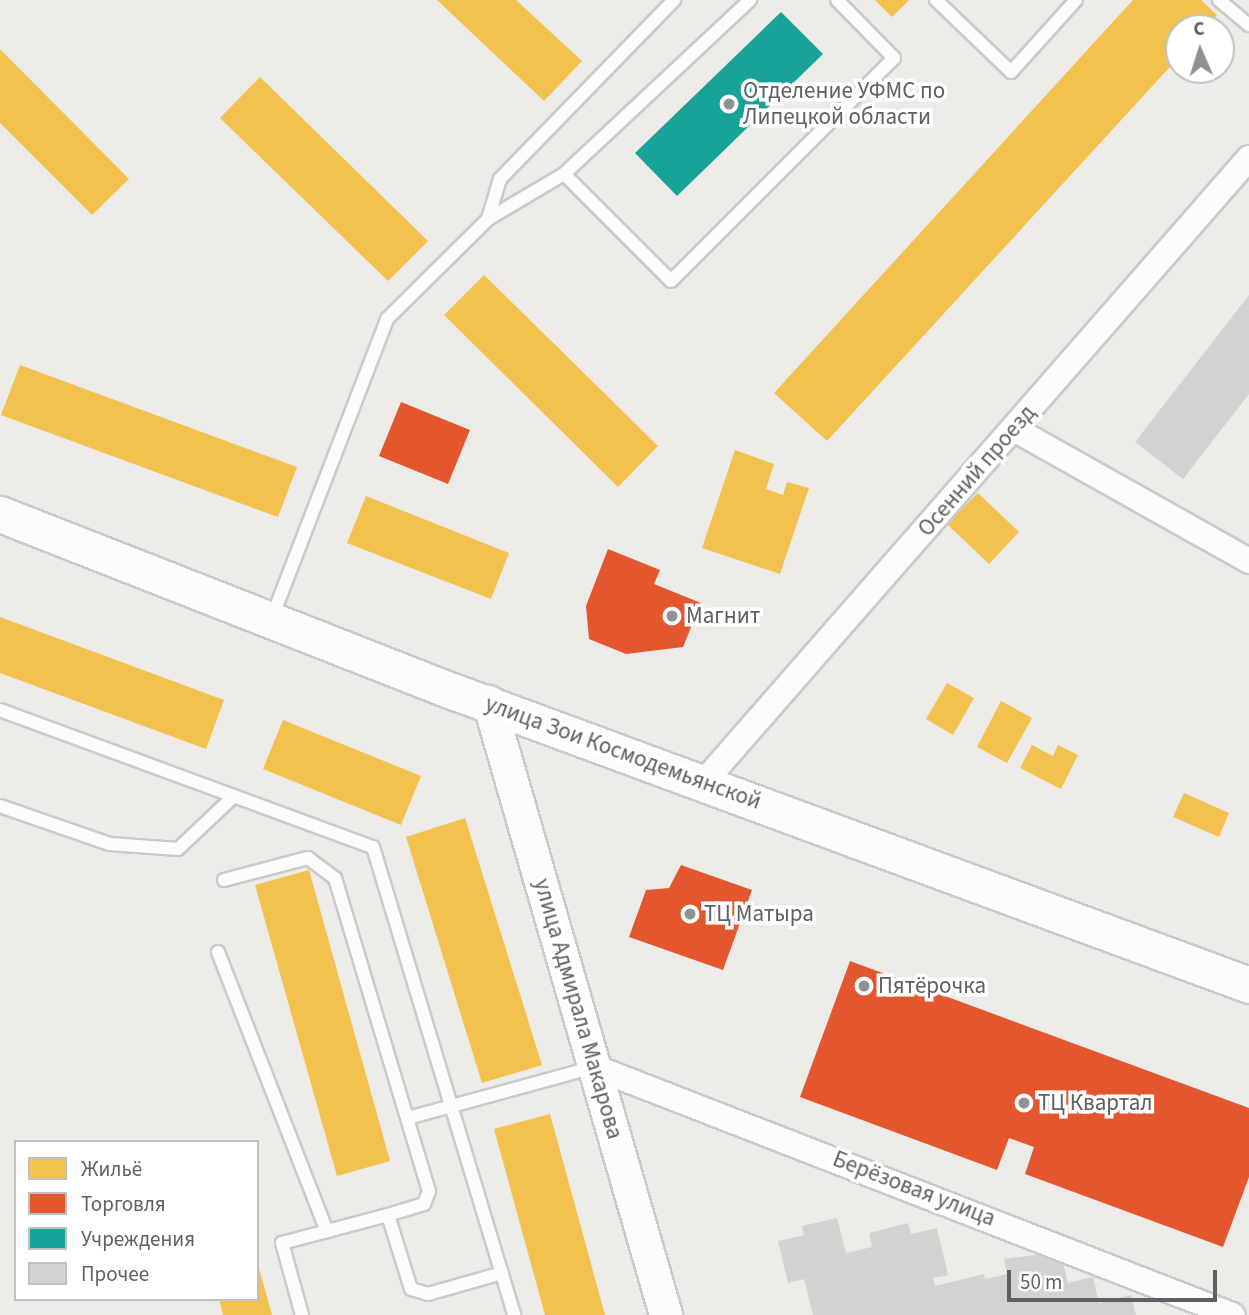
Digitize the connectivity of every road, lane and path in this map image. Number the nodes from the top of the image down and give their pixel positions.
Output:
1 (674, 0) edge
2 (750, 0) edge
3 (837, 0) edge
4 (936, 0) edge
5 (1076, 0) edge
6 (1219, 0) edge
7 (1249, 24) edge
8 (1249, 158) edge
9 (564, 174) junction
10 (488, 219) junction
11 (1014, 429) junction
12 (0, 514) edge
13 (1249, 561) edge
14 (271, 620) junction
15 (489, 702) junction
16 (0, 710) edge
17 (703, 783) junction
18 (234, 796) junction
19 (0, 806) edge
20 (224, 880) dead end
21 (218, 952) dead end
22 (1249, 985) edge
23 (594, 1067) junction
24 (452, 1106) junction
25 (408, 1118) junction
26 (388, 1215) junction
27 (327, 1231) junction
28 (502, 1273) junction
29 (302, 1315) edge
30 (514, 1315) edge
31 (666, 1315) edge
32 (1233, 1315) edge

1 - 10 lane
2 - 9 lane
3 - 9 lane
4 - 5 lane
6 - 7 lane
8 - 11 street, Осенний проезд
9 - 10 lane
10 - 14 lane
11 - 13 street
11 - 17 street, Осенний проезд
12 - 14 main road, улица Зои Космодемьянской
14 - 15 main road, улица Зои Космодемьянской
15 - 17 main road, улица Зои Космодемьянской
15 - 23 street, улица Адмирала Макарова
16 - 18 lane
17 - 22 main road, улица Зои Космодемьянской
18 - 19 lane
18 - 24 lane
20 - 25 lane
21 - 27 lane
23 - 24 lane
23 - 31 street, улица Адмирала Макарова
23 - 32 street, Берёзовая улица
24 - 25 lane
24 - 28 lane
25 - 26 lane
26 - 27 lane
26 - 28 lane
27 - 29 lane
28 - 30 lane

